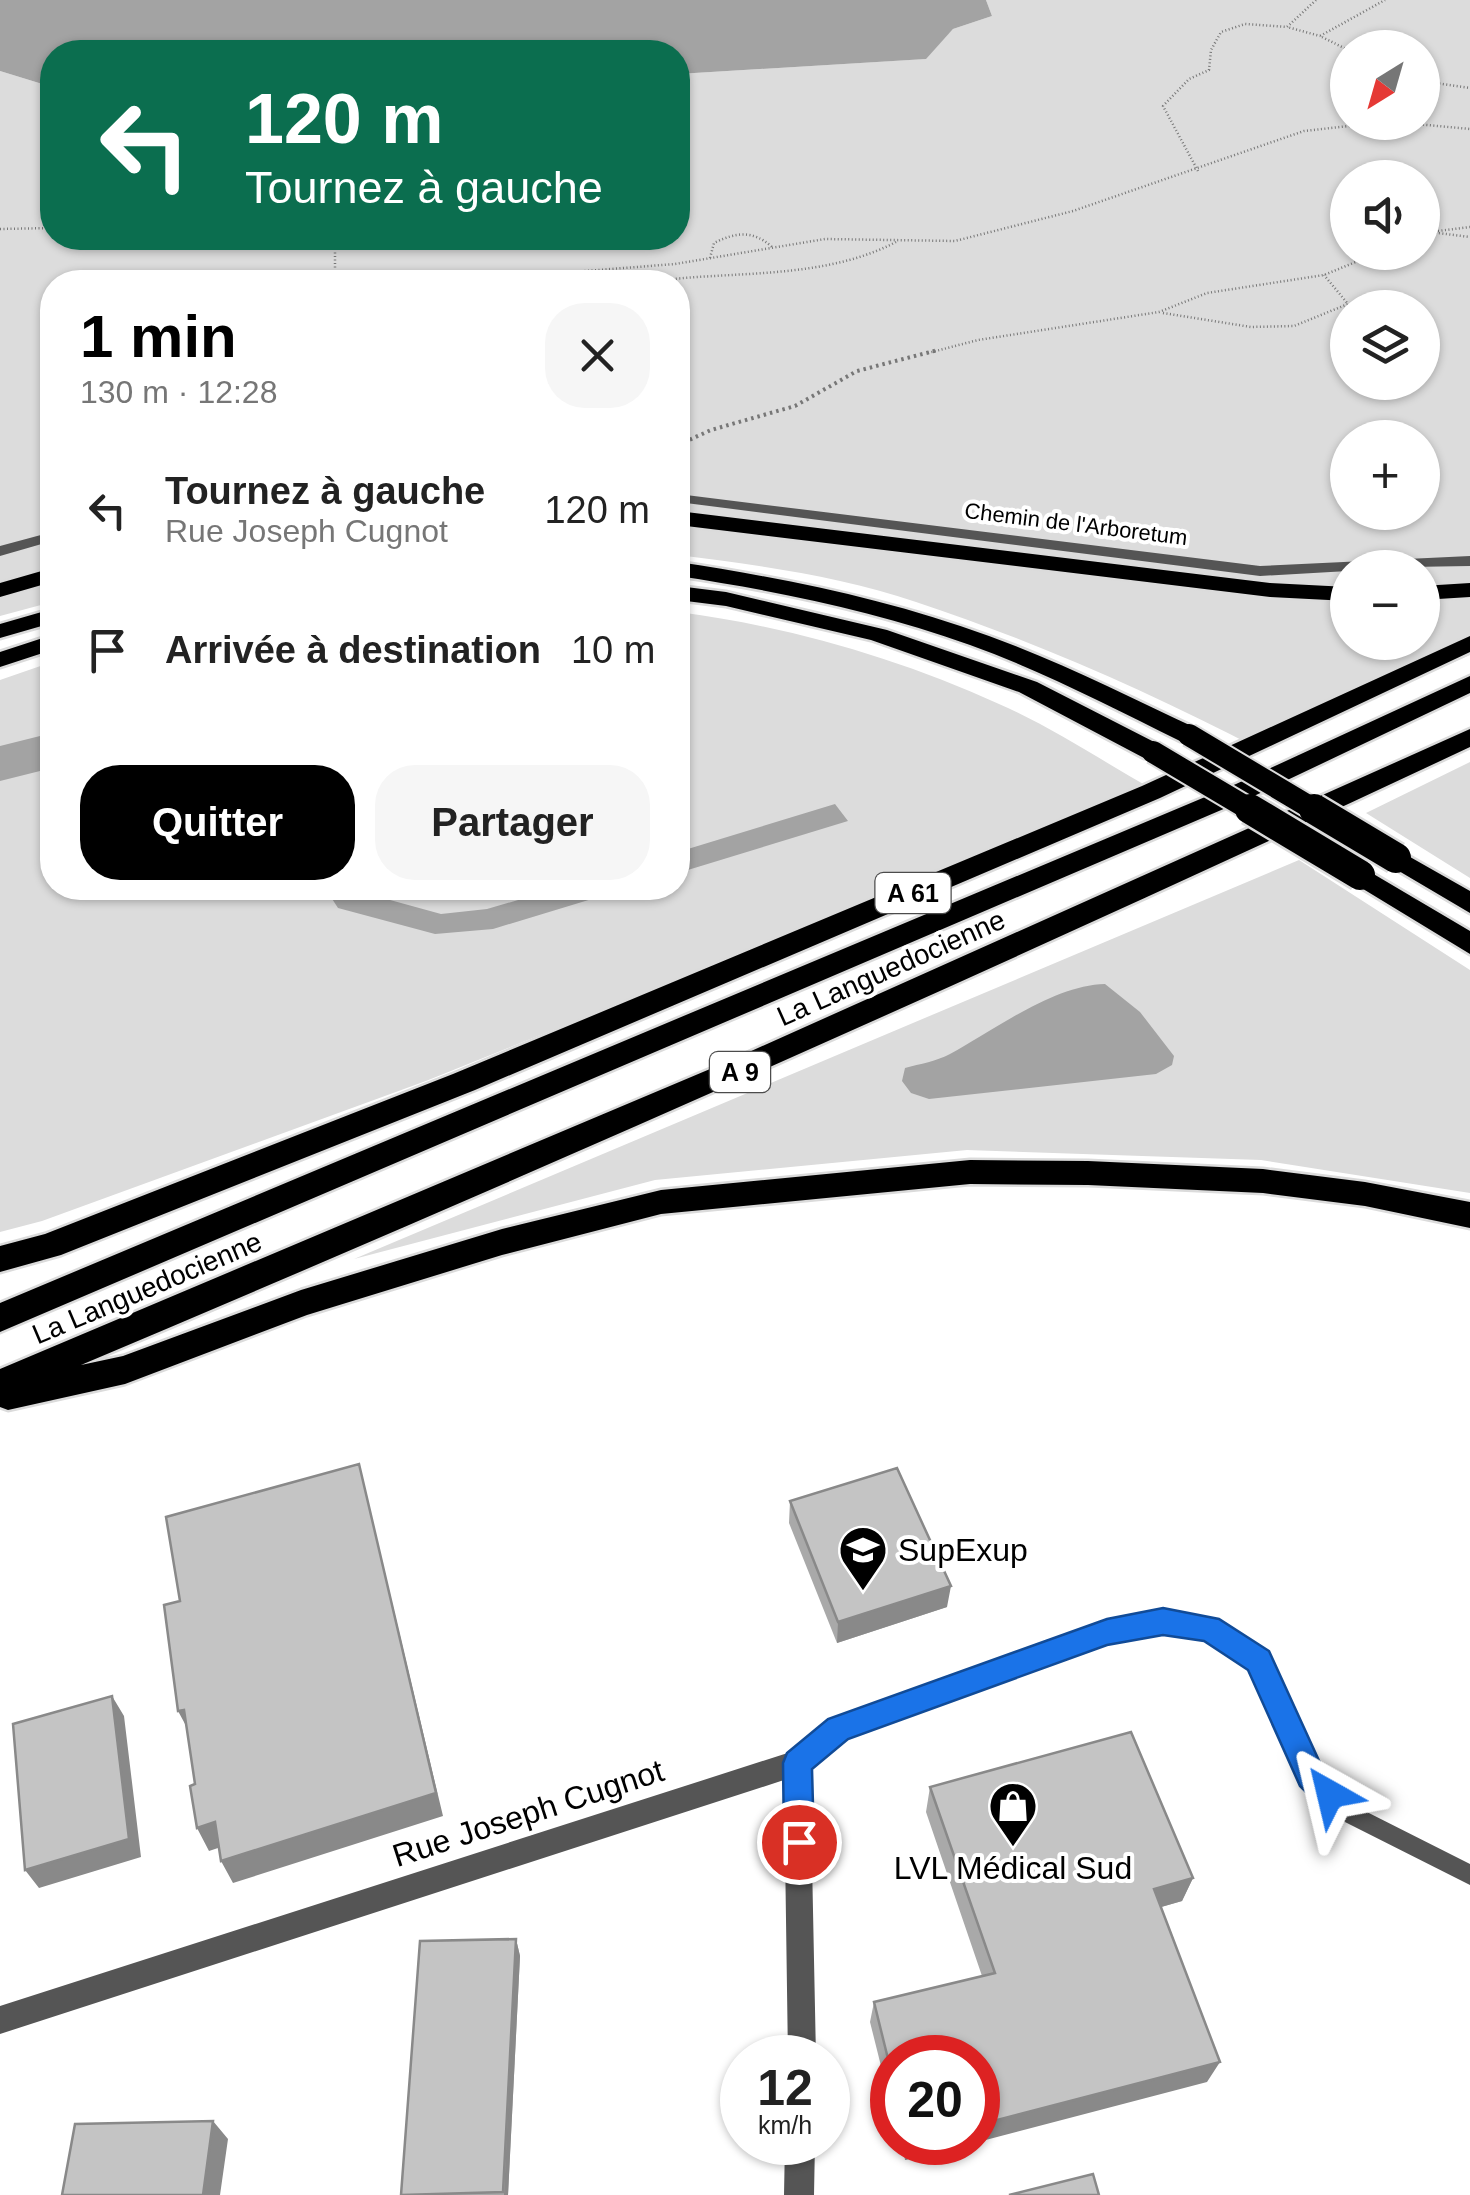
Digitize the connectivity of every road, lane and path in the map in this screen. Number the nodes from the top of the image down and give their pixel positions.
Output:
1 (1316, 0) edge
2 (1385, 0) edge
3 (1287, 28) junction
4 (1320, 36) junction
5 (1330, 41) edge
6 (1440, 84) edge
7 (1470, 88) edge
8 (1440, 126) edge
9 (1330, 129) edge
10 (1470, 129) edge
11 (1198, 170) junction
12 (1470, 227) edge
13 (40, 228) edge
14 (0, 229) edge
15 (1440, 231) edge
16 (1440, 233) edge
17 (1470, 237) edge
18 (898, 240) junction
19 (773, 248) junction
20 (710, 258) junction
21 (589, 270) edge
22 (1336, 270) edge
23 (1324, 275) junction
24 (690, 277) edge
25 (1159, 312) junction
26 (690, 439) edge
27 (690, 499) edge
28 (690, 519) edge
29 (40, 540) edge
30 (0, 551) edge
31 (1470, 561) edge
32 (690, 571) edge
33 (40, 578) edge
34 (0, 590) edge
35 (1470, 590) edge
36 (1440, 592) edge
37 (1330, 593) edge
38 (690, 594) edge
39 (40, 619) edge
40 (0, 631) edge
41 (1470, 644) edge
42 (40, 646) edge
43 (0, 660) edge
44 (1470, 684) edge
45 (1470, 737) edge
46 (1470, 904) edge
47 (1470, 944) edge
48 (1470, 1215) edge
49 (0, 1259) edge
50 (0, 1318) edge
51 (0, 1384) edge
52 (0, 1397) edge
53 (798, 1763) junction
54 (1470, 1875) edge
55 (0, 2020) edge
56 (802, 2035) edge
57 (800, 2165) edge
58 (799, 2195) edge

1 - 3 path
2 - 4 path
3 - 4 path
3 - 11 path
4 - 5 path
6 - 7 path
8 - 10 path
9 - 11 path
11 - 18 path
12 - 15 path
13 - 14 path
16 - 17 path
18 - 19 path
18 - 24 path
19 - 20 path
19 - 20 path
20 - 21 path
22 - 23 path
23 - 25 path
23 - 25 path
25 - 26 path
27 - 31 street, Chemin de l'Arboretum
28 - 37 highway
29 - 30 street
32 - 46 highway, bridge
33 - 34 highway
35 - 36 highway
38 - 47 highway, bridge
39 - 40 highway
41 - 49 highway, A 61
42 - 43 highway
44 - 50 highway, La Languedocienne / A 9
45 - 51 highway, La Languedocienne / A 9
48 - 52 highway
53 - 54 lane
53 - 55 street, Rue Joseph Cugnot
53 - 56 street
57 - 58 street

